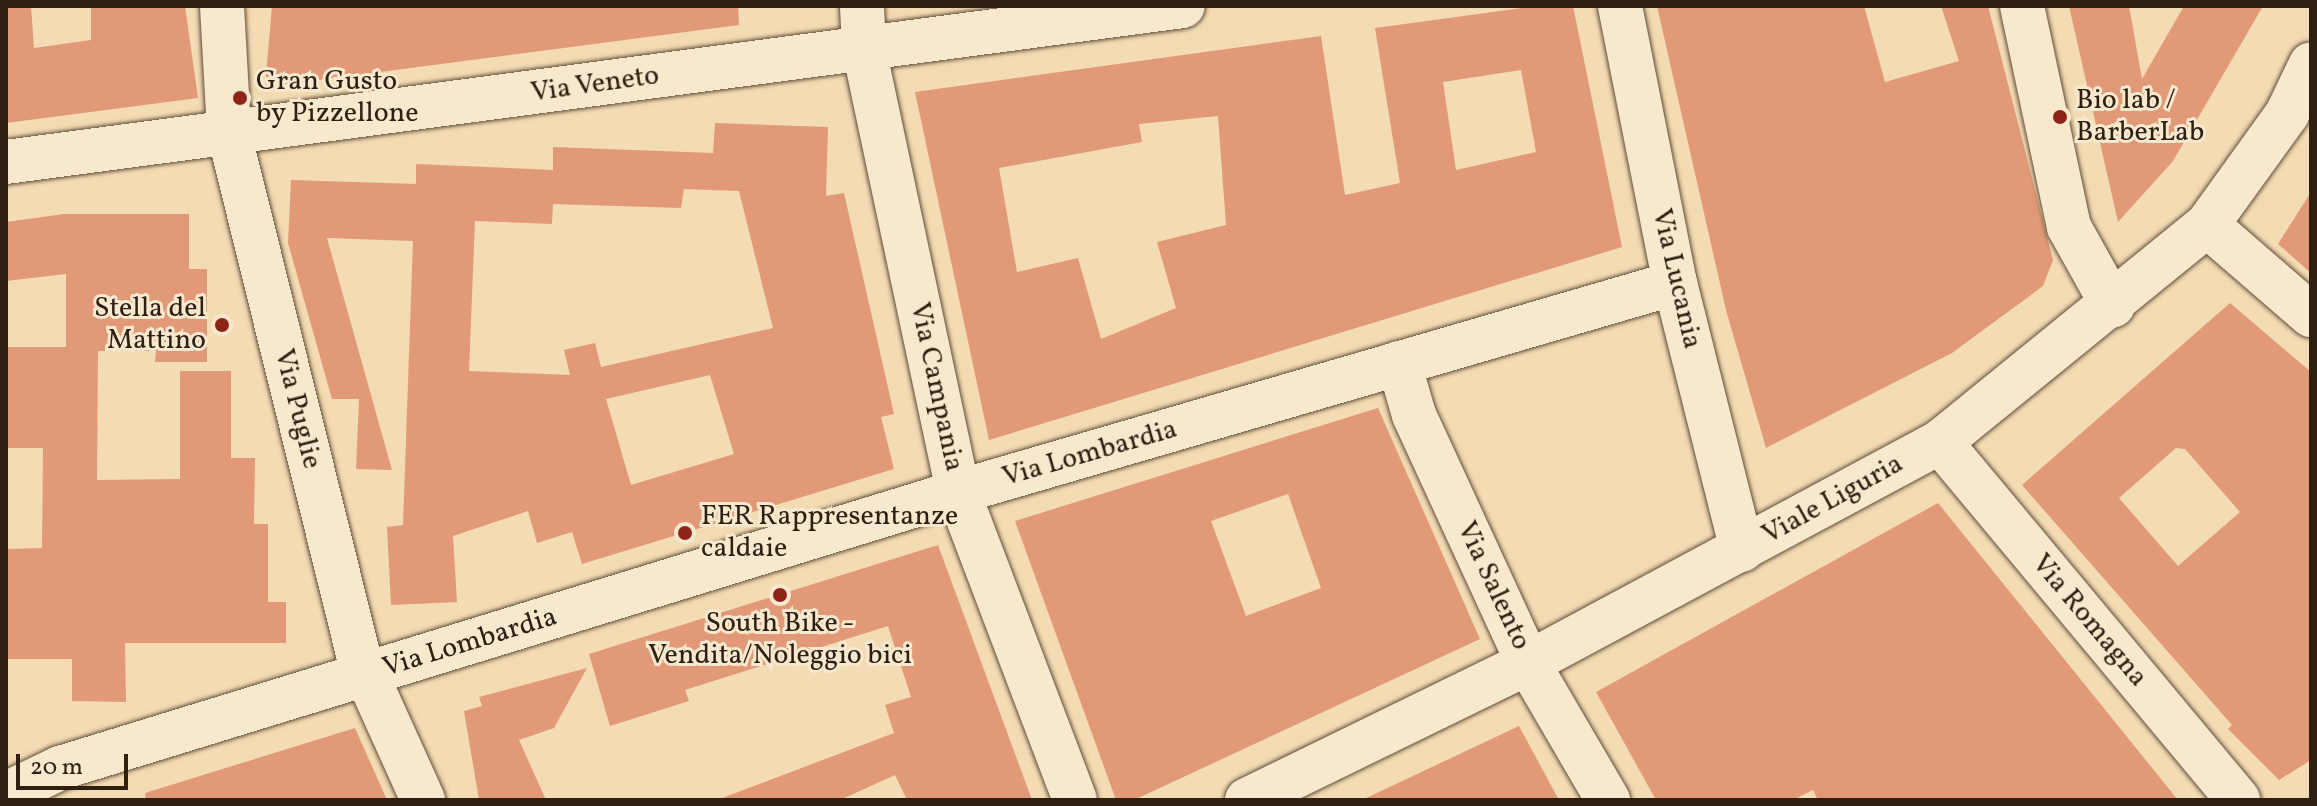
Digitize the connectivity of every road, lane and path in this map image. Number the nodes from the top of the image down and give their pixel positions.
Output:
1 (222, 6) edge
2 (862, 6) edge
3 (1183, 6) edge
4 (1620, 6) edge
5 (2022, 6) edge
6 (864, 49) junction
7 (2311, 64) edge
8 (229, 133) junction
9 (6, 162) edge
10 (2207, 225) junction
11 (1675, 283) junction
12 (2113, 306) junction
13 (2311, 315) edge
14 (1399, 363) junction
15 (1940, 442) junction
16 (958, 492) junction
17 (1742, 550) junction
18 (1528, 663) junction
19 (363, 675) junction
20 (6, 794) edge
21 (423, 800) edge
22 (1075, 800) edge
23 (1247, 800) edge
24 (1608, 800) edge
25 (2238, 800) edge

1 - 8 street, Via Puglie
2 - 6 street, Via Campania
3 - 6 street, Via Veneto
4 - 11 street, Via Lucania
5 - 12 street
6 - 8 street, Via Veneto
6 - 16 street, Via Campania
7 - 10 street, Viale Liguria
8 - 9 street, Via Veneto
8 - 19 street, Via Puglie
10 - 12 street, Viale Liguria
10 - 13 street
11 - 14 street, Via Lombardia
11 - 17 street, Via Lucania
12 - 15 street, Viale Liguria
14 - 16 street, Via Lombardia
14 - 18 street, Via Salento
15 - 17 street, Viale Liguria
15 - 25 street, Via Romagna
16 - 19 street, Via Lombardia
16 - 22 street, Via Campania
17 - 18 street, Viale Liguria
18 - 23 street, Viale Liguria
18 - 24 street, Via Salento
19 - 20 street, Via Lombardia
19 - 21 street, Via Puglie

